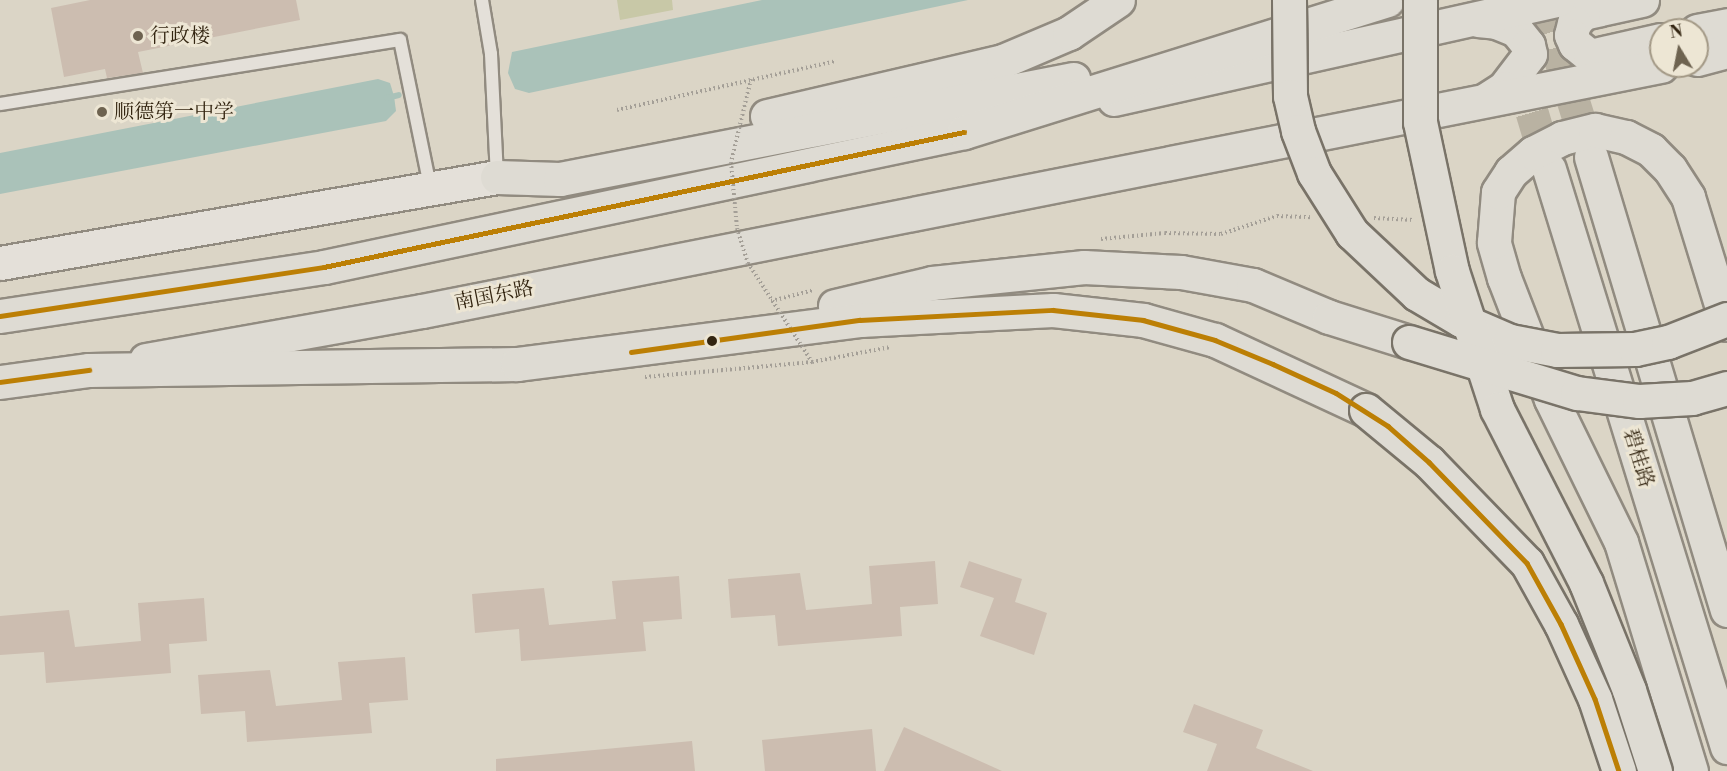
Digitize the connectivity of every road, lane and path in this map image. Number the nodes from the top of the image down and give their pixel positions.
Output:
1 (482, 0) edge
2 (1118, 0) edge
3 (1289, 0) edge
4 (1387, 0) edge
5 (1420, 0) edge
6 (1558, 0) edge
7 (1642, 0) edge
8 (1470, 20) junction
9 (1727, 25) edge
10 (1649, 43) edge
11 (1236, 47) junction
12 (1709, 51) edge
13 (836, 61) dead end
14 (1649, 68) edge
15 (751, 79) junction
16 (1486, 99) junction
17 (0, 104) edge
18 (617, 110) dead end
19 (964, 132) junction
20 (1591, 157) tunnel mouth
21 (1549, 169) tunnel mouth
22 (497, 177) junction
23 (430, 189) junction
24 (1322, 217) dead end
25 (1367, 218) dead end
26 (1424, 220) dead end
27 (1091, 241) dead end
28 (0, 263) edge
29 (0, 316) edge
30 (1727, 319) edge
31 (1727, 324) edge
32 (893, 346) dead end
33 (812, 362) junction
34 (638, 365) junction
35 (89, 370) junction
36 (0, 382) edge
37 (1727, 388) edge
38 (1727, 610) edge
39 (1727, 747) edge
40 (1619, 771) edge
41 (1655, 771) edge
42 (1691, 771) edge

1 - 22 lane
2 - 22 main road
3 - 30 main road, bridge
4 - 11 main road
5 - 41 main road, bridge
6 - 8 main road
7 - 10 main road
8 - 16 main road
8 - 19 main road
9 - 12 main road
11 - 19 main road
11 - 22 main road
13 - 15 path
14 - 16 main road, 南国东路
15 - 18 path
15 - 33 path, bridge
16 - 35 main road, 南国东路
17 - 23 lane
19 - 29 main road
20 - 38 main road
21 - 39 main road, 碧桂路
22 - 23 street
23 - 28 street
24 - 27 path
25 - 26 path
31 - 42 main road
32 - 33 path
33 - 34 path
34 - 35 main road
34 - 37 main road, bridge
34 - 40 main road, bridge
35 - 36 main road, 南国东路

